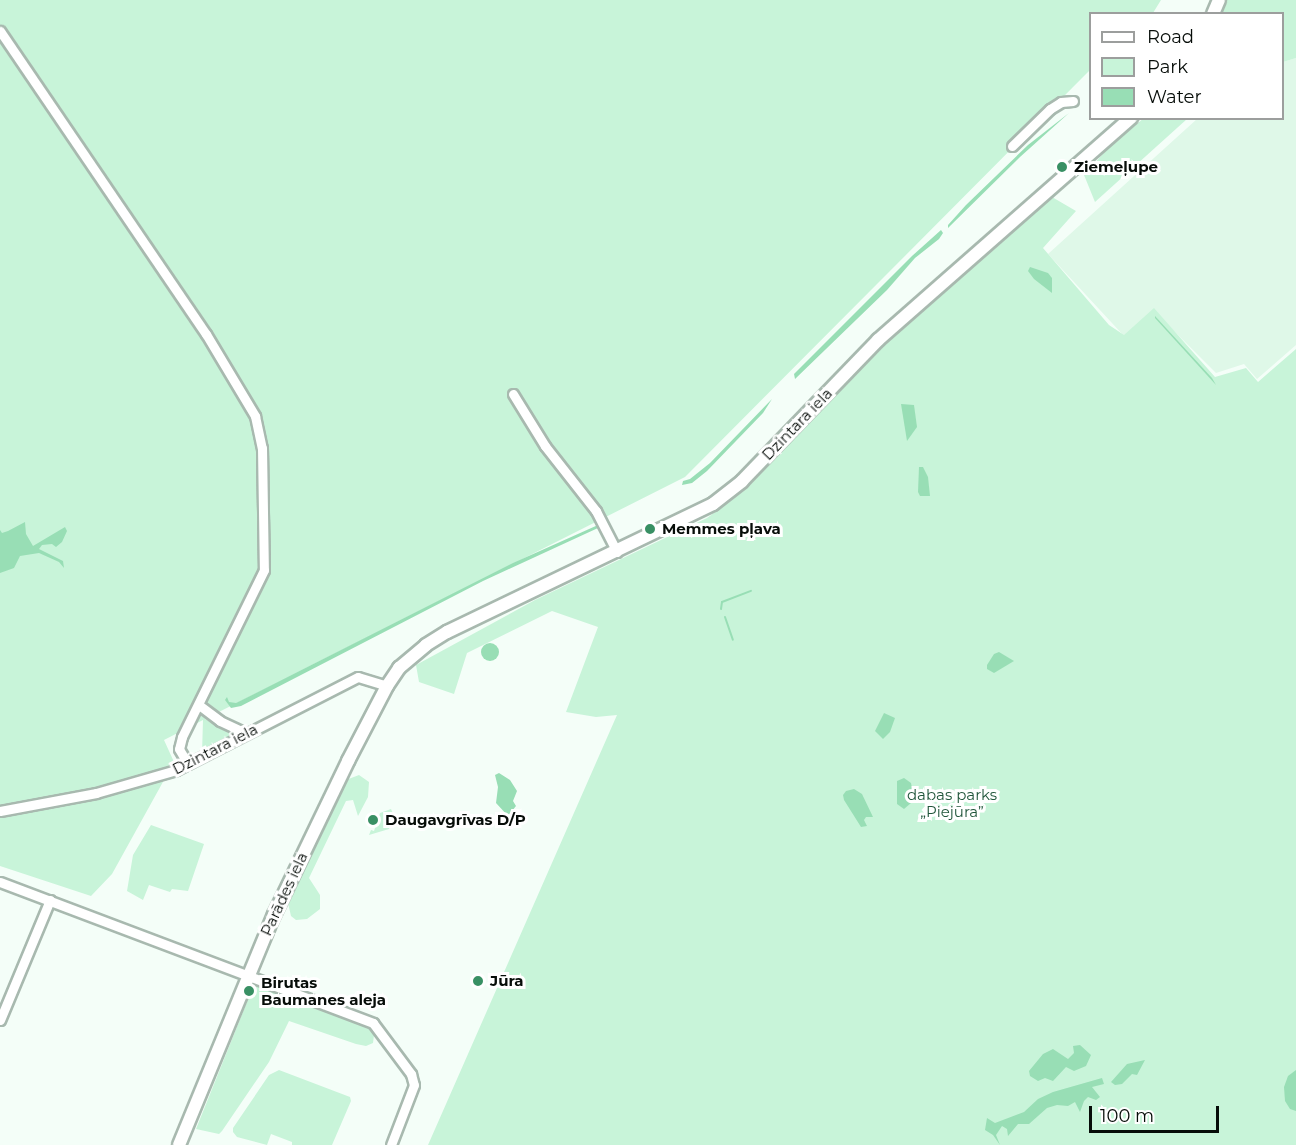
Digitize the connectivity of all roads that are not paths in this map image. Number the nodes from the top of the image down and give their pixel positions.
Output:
1 (0, 31) edge
2 (1072, 101) dead end
3 (1129, 120) edge
4 (1012, 146) dead end
5 (513, 394) dead end
6 (617, 552) junction
7 (412, 656) joint
8 (387, 686) junction
9 (199, 705) junction
10 (246, 733) junction
11 (188, 764) junction
12 (0, 811) edge
13 (0, 882) edge
14 (50, 900) junction
15 (248, 975) junction
16 (0, 1020) edge
17 (179, 1145) edge
18 (391, 1145) edge

1 - 9 street
2 - 4 street
3 - 6 street, Dzintara iela
5 - 6 street
6 - 7 street, Dzintara iela
7 - 8 street, Parādes iela
8 - 10 street, Dzintara iela
8 - 15 street, Parādes iela
9 - 10 street
9 - 11 street
10 - 11 street, Dzintara iela
11 - 12 street, Dzintara iela
13 - 14 street
14 - 15 street
14 - 16 street
15 - 17 street, Parādes iela
15 - 18 street

